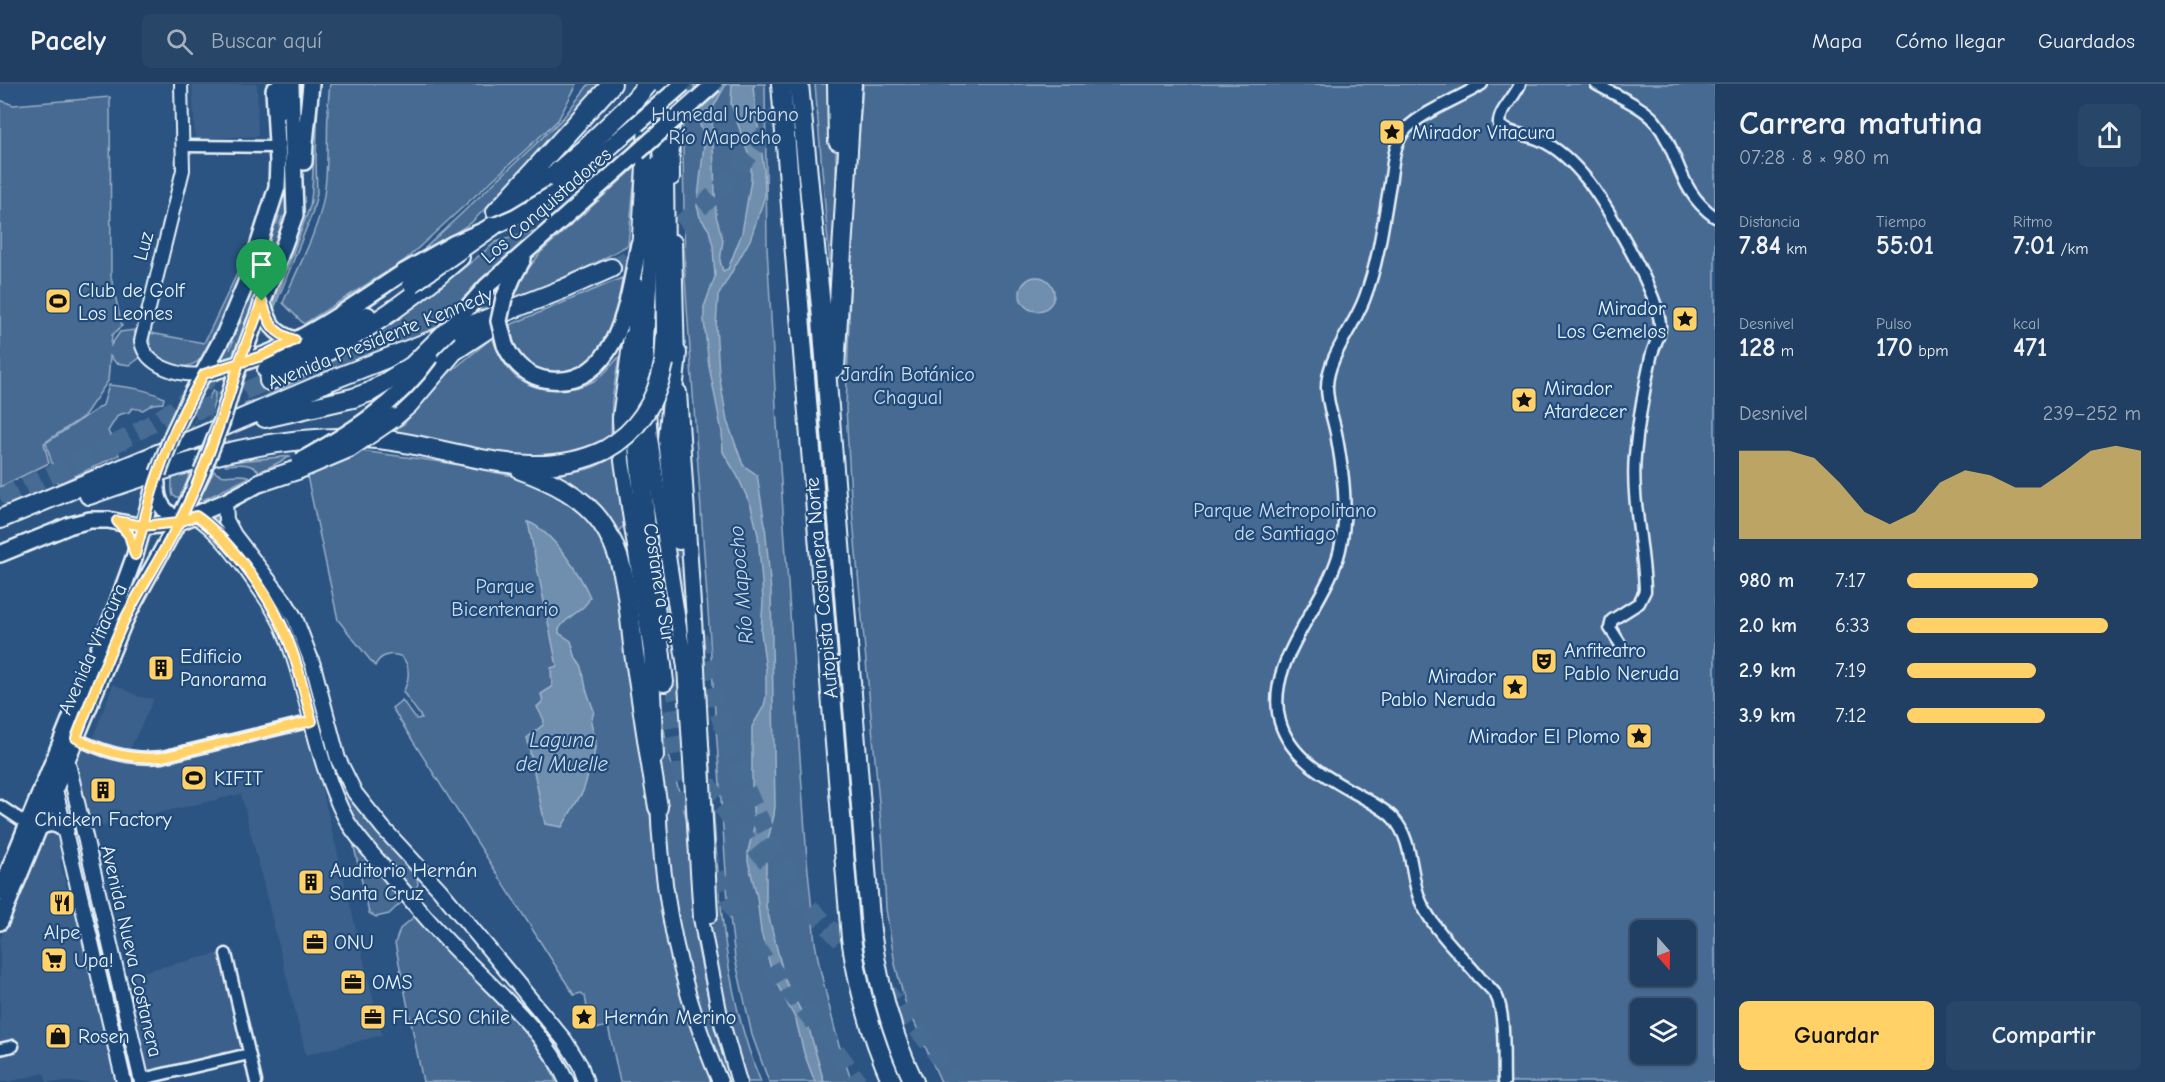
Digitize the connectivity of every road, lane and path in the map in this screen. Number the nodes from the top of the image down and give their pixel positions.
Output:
1 (181, 84) edge
2 (274, 84) edge
3 (282, 84) edge
4 (291, 84) edge
5 (297, 84) edge
6 (312, 84) edge
7 (612, 84) edge
8 (683, 84) edge
9 (714, 84) edge
10 (781, 84) edge
11 (799, 84) edge
12 (837, 84) edge
13 (852, 84) edge
14 (1482, 84) edge
15 (1520, 84) edge
16 (1596, 84) edge
17 (659, 88) edge
18 (288, 110) junction
19 (183, 146) junction
20 (278, 147) junction
21 (277, 187) junction
22 (295, 215) junction
23 (1715, 217) edge
24 (493, 226) joint
25 (843, 230) junction
26 (536, 242) junction
27 (639, 244) junction
28 (611, 268) tunnel mouth
29 (439, 276) junction
30 (408, 277) junction
31 (638, 288) junction
32 (561, 290) junction
33 (262, 301) junction
34 (448, 330) junction
35 (295, 340) junction
36 (670, 358) junction
37 (237, 370) junction
38 (204, 374) junction
39 (831, 432) junction
40 (199, 437) junction
41 (650, 438) junction
42 (500, 463) junction
43 (296, 467) junction
44 (261, 482) joint
45 (156, 483) junction
46 (225, 501) junction
47 (196, 516) junction
48 (0, 519) edge
49 (117, 521) junction
50 (179, 522) junction
51 (143, 526) junction
52 (0, 532) edge
53 (679, 540) tunnel mouth
54 (0, 555) edge
55 (135, 555) junction
56 (1621, 645) dead end
57 (312, 721) junction
58 (76, 738) junction
59 (62, 756) junction
60 (54, 787) junction
61 (0, 806) edge
62 (658, 807) junction
63 (32, 827) junction
64 (66, 831) junction
65 (0, 892) edge
66 (0, 922) edge
67 (226, 954) dead end
68 (113, 958) junction
69 (97, 968) junction
70 (713, 985) junction
71 (13, 1046) dead end
72 (0, 1049) edge
73 (249, 1054) junction
74 (142, 1081) edge
75 (124, 1082) edge
76 (256, 1082) edge
77 (567, 1082) edge
78 (586, 1082) edge
79 (720, 1082) edge
80 (740, 1082) edge
81 (892, 1082) edge
82 (914, 1082) edge
83 (1503, 1082) edge

1 - 19 street, Luz
2 - 20 main road, Avenida Vitacura
3 - 18 highway
4 - 18 main road, Avenida Vitacura
5 - 18 main road
6 - 22 main road
7 - 29 highway
8 - 24 main road, bridge
9 - 26 main road, Los Conquistadores, bridge
10 - 81 highway, Autopista Costanera Norte
11 - 39 highway, Autopista Costanera Norte
12 - 25 highway
13 - 25 highway
14 - 83 street
15 - 56 street
16 - 23 street
17 - 27 main road, Costanera Sur
17 - 29 highway, Avenida Presidente Kennedy, bridge
17 - 36 main road, Costanera Sur
17 - 36 highway
17 - 41 main road, Costanera Sur
18 - 21 main road
18 - 22 main road, Avenida Vitacura
19 - 20 street
19 - 38 street, Luz
20 - 21 main road, Avenida Vitacura
21 - 38 main road, Avenida Vitacura
22 - 33 main road, Avenida Vitacura
24 - 30 highway, bridge
25 - 39 highway
26 - 27 main road, bridge
26 - 34 main road, Los Conquistadores
27 - 31 main road, Costanera Sur
28 - 32 highway, Avenida Presidente Kennedy
29 - 30 highway, Avenida Presidente Kennedy
30 - 35 main road
31 - 41 highway
31 - 62 main road, Costanera Sur
32 - 40 highway, Avenida Presidente Kennedy
32 - 43 highway, bridge
33 - 35 main road
33 - 37 main road, Avenida Vitacura
34 - 40 highway, bridge
34 - 43 main road, Los Conquistadores, bridge
35 - 37 main road
36 - 42 highway, bridge
36 - 53 highway
36 - 70 main road, Costanera Sur
37 - 38 main road
37 - 50 main road, Avenida Vitacura, bridge
38 - 45 main road, Avenida Vitacura, bridge
39 - 82 highway, Autopista Costanera Norte
40 - 48 highway, Avenida Presidente Kennedy
41 - 70 main road, Costanera Sur
42 - 52 highway
42 - 62 highway
43 - 44 highway
44 - 46 main road
45 - 50 main road
45 - 51 main road, Avenida Vitacura
46 - 47 main road
46 - 78 main road
47 - 50 main road
47 - 57 main road
49 - 51 main road
49 - 54 main road
49 - 55 main road
50 - 51 main road
50 - 58 main road, Avenida Vitacura
51 - 55 main road, Avenida Vitacura
55 - 59 main road, Avenida Vitacura
57 - 58 street
57 - 77 main road
58 - 59 main road, Avenida Vitacura
59 - 60 main road, Avenida Vitacura
59 - 63 main road, Avenida Vitacura
59 - 68 main road, Avenida Nueva Costanera
60 - 63 main road, Avenida Vitacura
60 - 64 main road, Avenida Nueva Costanera
61 - 63 street
62 - 79 main road, Costanera Sur
63 - 64 main road
63 - 65 main road, Avenida Vitacura
63 - 66 main road
64 - 69 main road, Avenida Nueva Costanera
67 - 73 street
68 - 69 main road
68 - 74 main road, Avenida Nueva Costanera
69 - 75 main road, Avenida Nueva Costanera
70 - 80 main road, Costanera Sur
71 - 72 street
73 - 74 street
73 - 76 street

